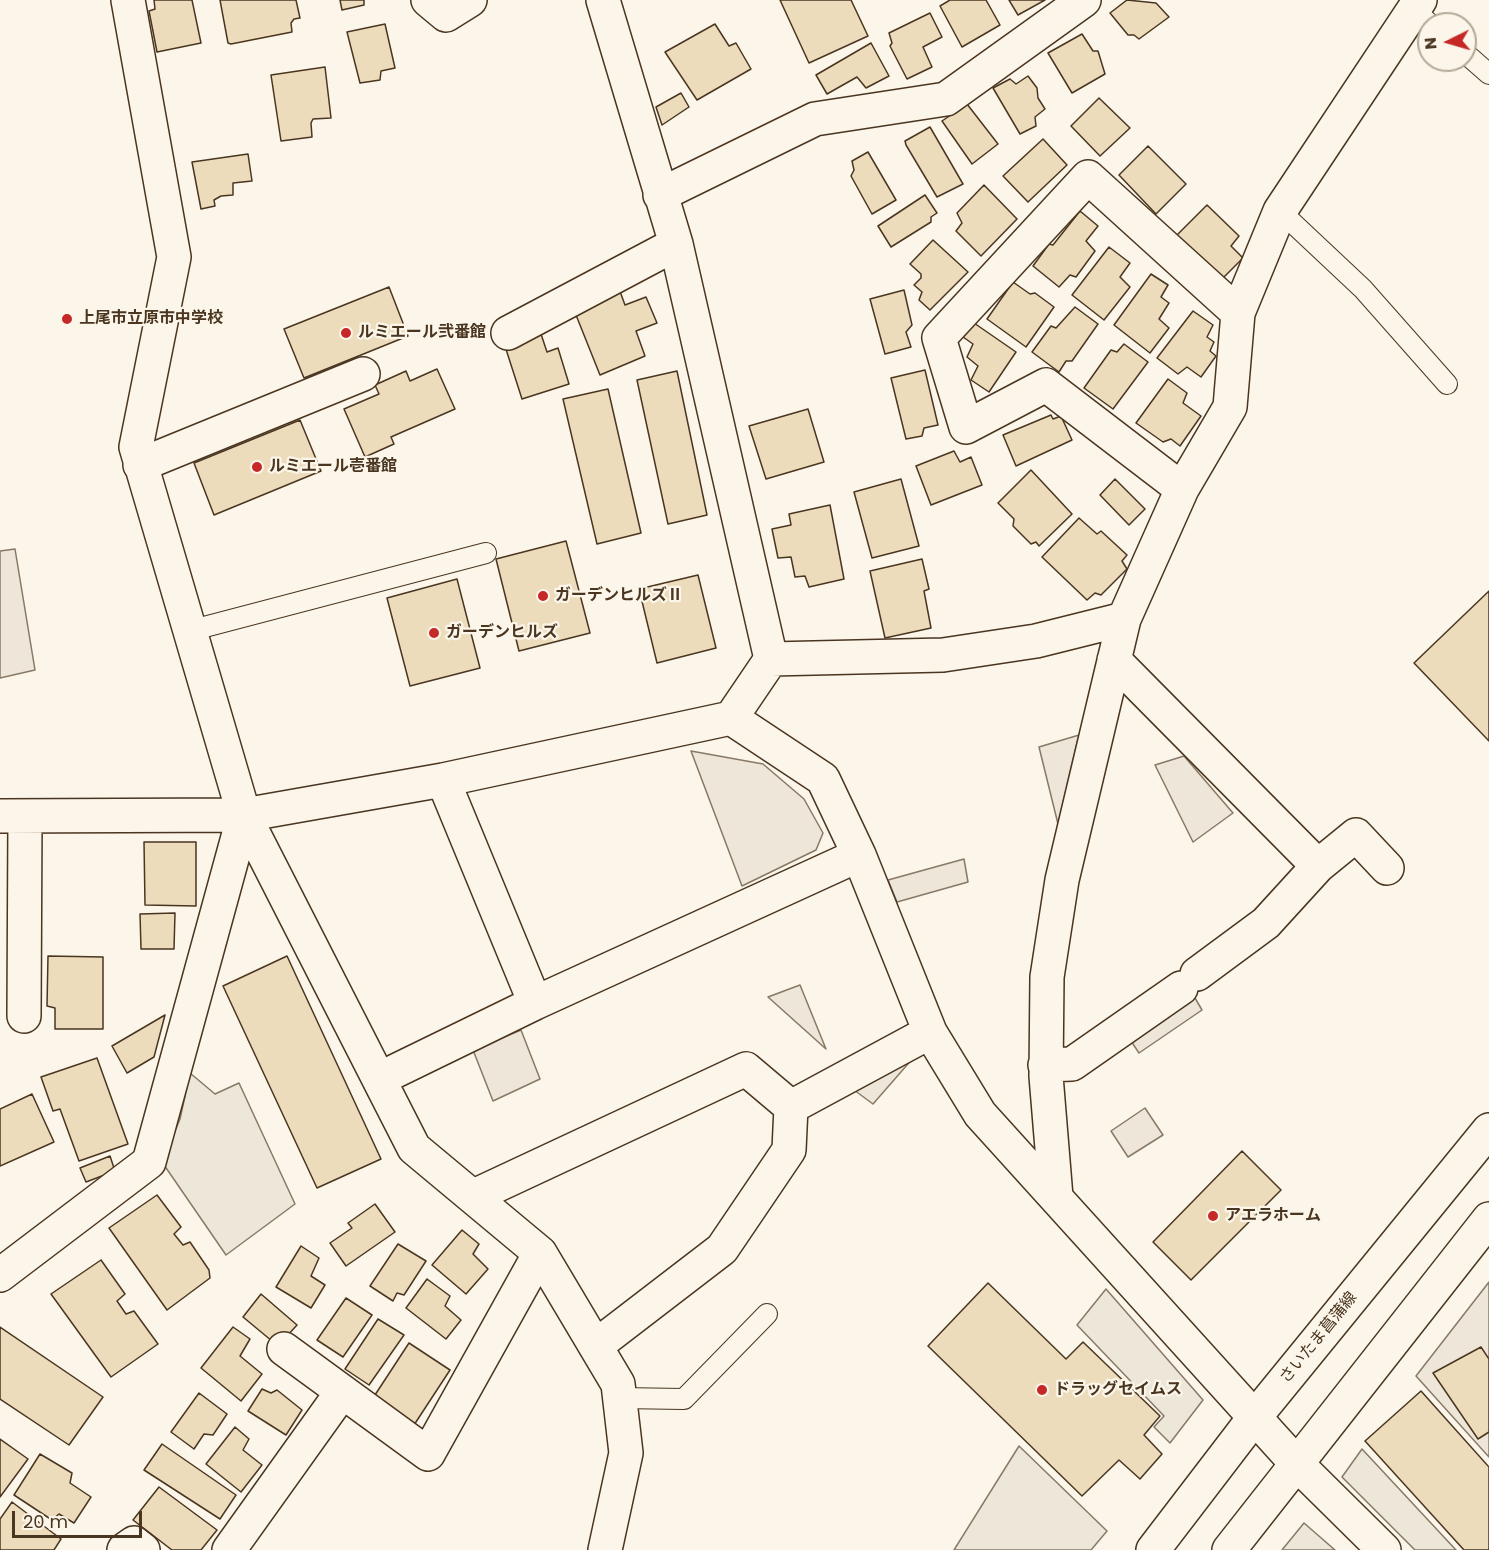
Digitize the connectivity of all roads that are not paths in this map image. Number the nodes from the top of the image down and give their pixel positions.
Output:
1 (128, 0) edge
2 (428, 0) edge
3 (470, 0) edge
4 (603, 0) edge
5 (1084, 0) edge
6 (1422, 11) edge
7 (1477, 64) edge
8 (1489, 74) edge
9 (660, 195) junction
10 (1280, 211) junction
11 (676, 244) junction
12 (1238, 314) junction
13 (508, 333) dead end
14 (363, 374) dead end
15 (1447, 384) dead end
16 (140, 465) junction
17 (1182, 489) junction
18 (486, 553) dead end
19 (1124, 618) junction
20 (189, 631) junction
21 (771, 659) junction
22 (1114, 660) junction
23 (731, 718) junction
24 (443, 780) junction
25 (13, 816) edge
26 (243, 816) junction
27 (859, 855) junction
28 (1318, 866) junction
29 (1387, 868) dead end
30 (535, 1003) junction
31 (24, 1016) dead end
32 (930, 1032) junction
33 (1045, 1065) junction
34 (379, 1079) junction
35 (791, 1107) junction
36 (1489, 1130) edge
37 (474, 1196) junction
38 (1056, 1197) junction
39 (1489, 1219) edge
40 (540, 1253) junction
41 (0, 1275) edge
42 (767, 1314) dead end
43 (597, 1345) junction
44 (284, 1349) dead end
45 (342, 1392) junction
46 (620, 1398) junction
47 (1254, 1418) junction
48 (1296, 1463) junction
49 (124, 1550) edge
50 (143, 1550) edge
51 (229, 1550) edge
52 (605, 1550) edge
53 (1153, 1550) edge
54 (1229, 1550) edge
55 (1384, 1550) edge

1 - 16 street
2 - 3 street
4 - 9 street
5 - 9 street
6 - 10 street
7 - 8 lane
9 - 11 street
10 - 12 street
10 - 15 lane
11 - 13 street
11 - 21 street
12 - 17 street
12 - 17 street
14 - 16 street
16 - 20 street
17 - 19 street
18 - 20 lane
19 - 21 street
19 - 22 street
20 - 26 street
21 - 23 street
22 - 28 street
22 - 33 street
23 - 24 street
23 - 27 street
24 - 26 street
24 - 30 street
25 - 26 street
25 - 31 street
26 - 34 street
26 - 41 street
27 - 30 street
27 - 32 street
28 - 29 street
28 - 33 street
30 - 34 street
32 - 35 street
32 - 38 street
33 - 38 street
34 - 37 street
35 - 37 street
35 - 43 street
36 - 47 street, さいたま菖蒲線
37 - 40 street
38 - 47 street
39 - 48 street
40 - 43 street
40 - 45 street
42 - 46 lane
43 - 46 street
44 - 45 street
45 - 51 street
46 - 52 street
47 - 48 street
47 - 53 street, さいたま菖蒲線
48 - 54 street
48 - 55 street
49 - 50 street

